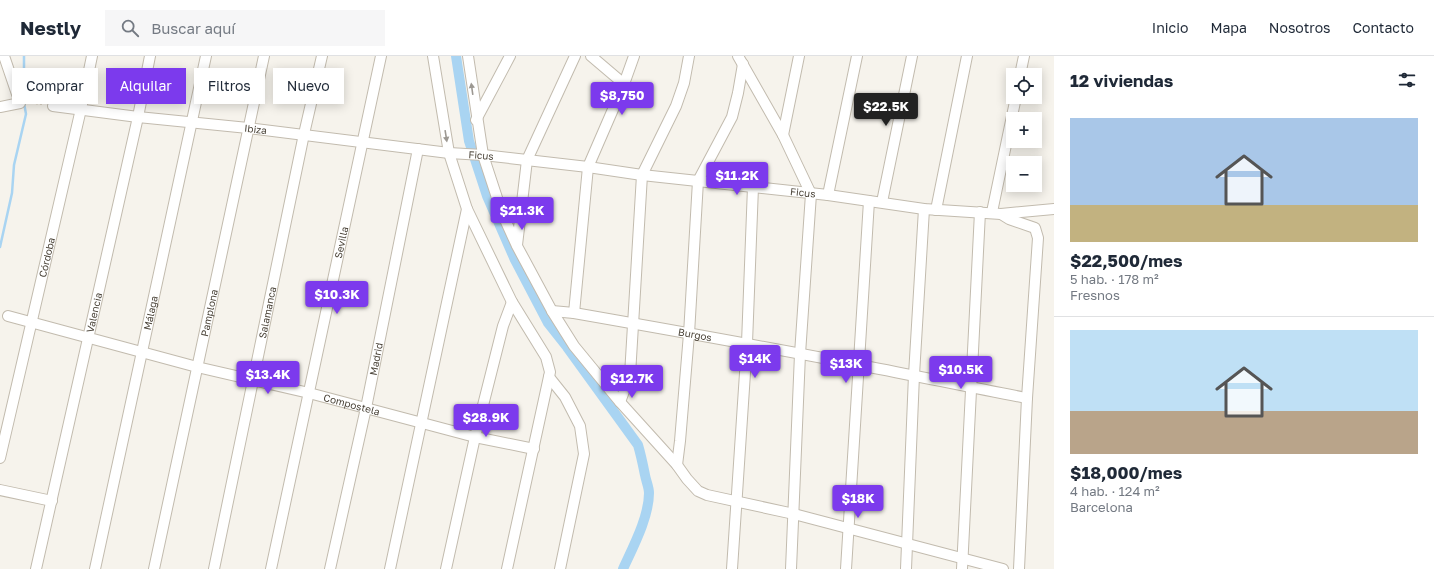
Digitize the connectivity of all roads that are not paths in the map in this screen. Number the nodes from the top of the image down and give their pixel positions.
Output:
1 (4, 56) edge
2 (92, 56) edge
3 (150, 56) edge
4 (206, 56) edge
5 (264, 56) edge
6 (322, 56) edge
7 (381, 56) edge
8 (433, 56) edge
9 (468, 56) edge
10 (510, 56) edge
11 (575, 56) edge
12 (591, 56) edge
13 (634, 56) edge
14 (689, 56) edge
15 (738, 56) edge
16 (799, 56) edge
17 (856, 56) edge
18 (912, 56) edge
19 (967, 56) edge
20 (1024, 56) edge
21 (744, 61) edge
22 (1021, 68) edge
23 (624, 84) junction
24 (1015, 104) edge
25 (53, 106) road end
26 (0, 107) edge
27 (81, 109) junction
28 (138, 117) junction
29 (476, 120) junction
30 (192, 122) junction
31 (248, 128) junction
32 (304, 134) junction
33 (783, 135) junction
34 (363, 142) junction
35 (418, 149) junction
36 (453, 153) junction
37 (480, 155) junction
38 (528, 160) junction
39 (588, 167) junction
40 (642, 175) junction
41 (698, 181) junction
42 (753, 187) junction
43 (811, 194) junction
44 (828, 196) junction
45 (869, 201) junction
46 (882, 202) junction
47 (467, 209) junction
48 (924, 209) junction
49 (1054, 209) edge
50 (936, 210) junction
51 (980, 212) junction
52 (996, 213) junction
53 (517, 246) junction
54 (512, 302) junction
55 (552, 311) junction
56 (574, 314) junction
57 (8, 316) dead end
58 (32, 322) junction
59 (632, 324) junction
60 (689, 334) junction
61 (88, 338) junction
62 (747, 343) junction
63 (142, 352) junction
64 (800, 354) junction
65 (859, 365) junction
66 (197, 367) junction
67 (549, 375) junction
68 (914, 375) junction
69 (253, 380) junction
70 (972, 388) junction
71 (309, 393) junction
72 (1027, 398) junction
73 (620, 402) junction
74 (366, 408) junction
75 (422, 424) junction
76 (475, 437) junction
77 (534, 449) junction
78 (0, 458) edge
79 (676, 465) junction
80 (0, 490) edge
81 (52, 501) junction
82 (735, 501) junction
83 (794, 514) junction
84 (849, 528) junction
85 (907, 544) junction
86 (962, 558) junction
87 (36, 569) edge
88 (95, 569) edge
89 (154, 569) edge
90 (214, 569) edge
91 (271, 569) edge
92 (330, 569) edge
93 (390, 569) edge
94 (446, 569) edge
95 (507, 569) edge
96 (560, 569) edge
97 (732, 569) edge
98 (791, 569) edge
99 (846, 569) edge
100 (906, 569) edge
101 (962, 569) edge
102 (1003, 569) edge
103 (1019, 569) edge

1 - 26 street
2 - 27 street, Córdoba
3 - 28 street, Valencia
4 - 30 street, Málaga
5 - 31 street, Pamplona
6 - 32 street, Salamanca
7 - 34 street, Sevilla
8 -> 36 street
29 -> 9 street
10 - 29 street
11 - 38 street
12 - 23 street
13 - 23 street
14 - 40 street
15 - 21 street
16 - 33 street
17 - 44 street
18 - 46 street
19 - 50 street
20 - 22 street
21 - 33 street
21 - 41 street
23 - 39 street
24 - 52 street
25 - 27 street, Ibiza
27 - 28 street, Ibiza
27 - 58 street, Córdoba
28 - 30 street, Ibiza
28 - 61 street, Valencia
29 - 37 street
30 - 31 street, Ibiza
30 - 63 street, Málaga
31 - 32 street, Ibiza
31 - 66 street, Pamplona
32 - 34 street, Ibiza
32 - 69 street, Salamanca
33 - 43 street
34 - 35 street, Ibiza
34 - 71 street, Sevilla
35 - 36 street, Ibiza
35 - 74 street, Madrid
36 - 37 street, Ficus
36 - 47 street
37 - 38 street, Ficus
37 - 53 street
38 - 39 street, Ficus
38 - 53 street
39 - 40 street, Ficus
39 - 56 street
40 - 41 street, Ficus
40 - 59 street
41 - 42 street, Ficus
41 - 60 street
42 - 43 street, Ficus
42 - 62 street
43 - 44 street, Ficus
43 - 64 street
44 - 45 street, Ficus
45 - 46 street, Ficus
45 - 65 street
46 - 48 street, Ficus
47 - 54 street
47 - 75 street
48 - 50 street, Ficus
48 - 68 street
49 - 52 street, Ficus
50 - 51 street, Ficus
51 - 52 street, Ficus
51 - 70 street
52 - 72 street
53 - 55 street
54 - 67 street
54 - 76 street
55 - 56 street, Burgos
55 - 73 street
56 - 59 street, Burgos
57 - 58 street, Compostela
58 - 61 street, Compostela
58 - 78 street, Córdoba
59 - 60 street, Burgos
59 - 73 street
60 - 62 street, Burgos
60 - 79 street
61 - 63 street, Compostela
61 - 81 street, Valencia
62 - 64 street, Burgos
62 - 82 street
63 - 66 street, Compostela
63 - 88 street, Málaga
64 - 65 street, Burgos
64 - 83 street
65 - 68 street, Burgos
65 - 84 street
66 - 69 street, Compostela
66 - 89 street, Pamplona
67 - 77 street
67 - 96 street
68 - 70 street, Burgos
68 - 85 street
69 - 71 street, Compostela
69 - 90 street, Salamanca
70 - 72 street, Burgos
70 - 86 street
71 - 74 street, Compostela
71 - 91 street, Sevilla
72 - 103 street
73 - 79 street
74 - 75 street, Compostela
74 - 92 street, Madrid
75 - 76 street, Compostela
75 - 93 street
76 - 77 street, Compostela
76 - 94 street
77 - 95 street
79 - 82 street
80 - 81 street
81 - 87 street, Valencia
82 - 83 street
82 - 97 street
83 - 84 street
83 - 98 street
84 - 85 street
84 - 99 street
85 - 86 street
85 - 100 street
86 - 101 street
86 - 102 street

